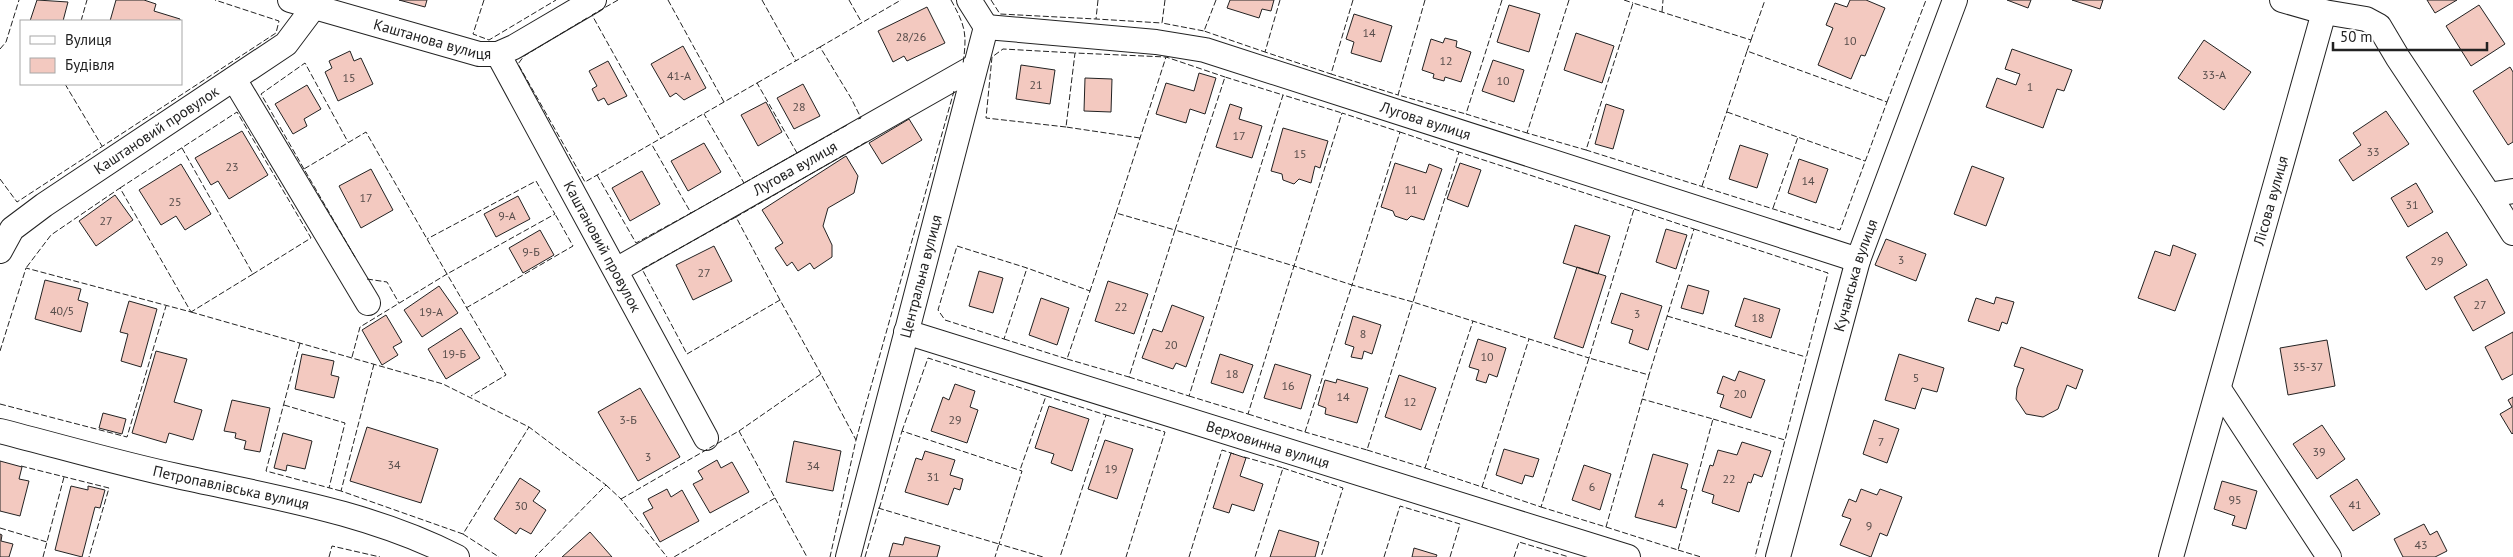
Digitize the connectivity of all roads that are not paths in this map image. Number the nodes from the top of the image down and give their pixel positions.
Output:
1 (290, 0) edge
2 (594, 0) edge
3 (968, 0) edge
4 (1954, 0) edge
5 (2282, 0) edge
6 (312, 8) junction
7 (2324, 12) junction
8 (986, 27) junction
9 (498, 54) junction
10 (974, 67) junction
11 (234, 79) junction
12 (2513, 191) edge
13 (2489, 195) junction
14 (2513, 233) edge
15 (0, 251) edge
16 (1858, 260) junction
17 (616, 270) junction
18 (368, 303) dead end
19 (906, 332) junction
20 (2219, 389) junction
21 (0, 431) edge
22 (706, 438) dead end
23 (457, 557) edge
24 (848, 557) edge
25 (1628, 557) edge
26 (1778, 557) edge
27 (2171, 557) edge
28 (2329, 557) edge

1 - 6 street, Каштанова вулиця
2 - 9 street, Каштанова вулиця
3 - 8 street
4 - 16 street, Кучанська вулиця
5 - 7 street
6 - 9 street, Каштанова вулиця
6 - 11 street, Каштановий провулок
7 - 13 street
7 - 20 street, Лісова вулиця
8 - 10 street, Центральна вулиця
8 - 16 street, Лугова вулиця
9 - 17 street, Каштановий провулок
10 - 17 street, Лугова вулиця
10 - 19 street, Центральна вулиця
11 - 15 street, Каштановий провулок
11 - 18 street
12 - 13 street
13 - 14 street
16 - 26 street, Кучанська вулиця
17 - 22 street, Каштановий провулок
19 - 24 street, Центральна вулиця
19 - 25 street, Верховинна вулиця
20 - 27 street, Лісова вулиця
20 - 28 street
21 - 23 street, Петропавлівська вулиця

